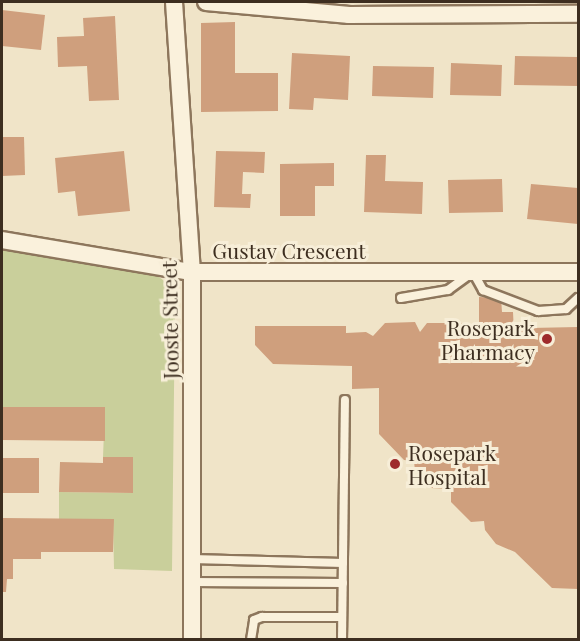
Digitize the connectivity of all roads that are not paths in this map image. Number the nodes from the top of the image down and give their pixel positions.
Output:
1 (174, 2) edge
2 (206, 2) edge
3 (534, 8) edge
4 (579, 14) edge
5 (2, 240) edge
6 (192, 272) junction
7 (473, 272) junction
8 (579, 272) edge
9 (401, 298) dead end
10 (579, 298) edge
11 (345, 400) dead end
12 (192, 560) junction
13 (343, 563) junction
14 (192, 582) junction
15 (343, 583) junction
16 (342, 617) junction
17 (192, 639) edge
18 (251, 639) edge
19 (342, 639) edge

1 - 6 street, Jooste Street
2 - 3 street
3 - 4 street
5 - 6 street, Gustav Crescent
6 - 7 street, Gustav Crescent
6 - 12 street, Jooste Street
7 - 8 street, Gustav Crescent
7 - 9 lane
7 - 10 lane
11 - 13 lane
12 - 13 lane
12 - 14 street, Jooste Street
13 - 15 lane
14 - 15 lane
14 - 17 street, Jooste Street
15 - 16 lane
16 - 18 lane
16 - 19 lane

